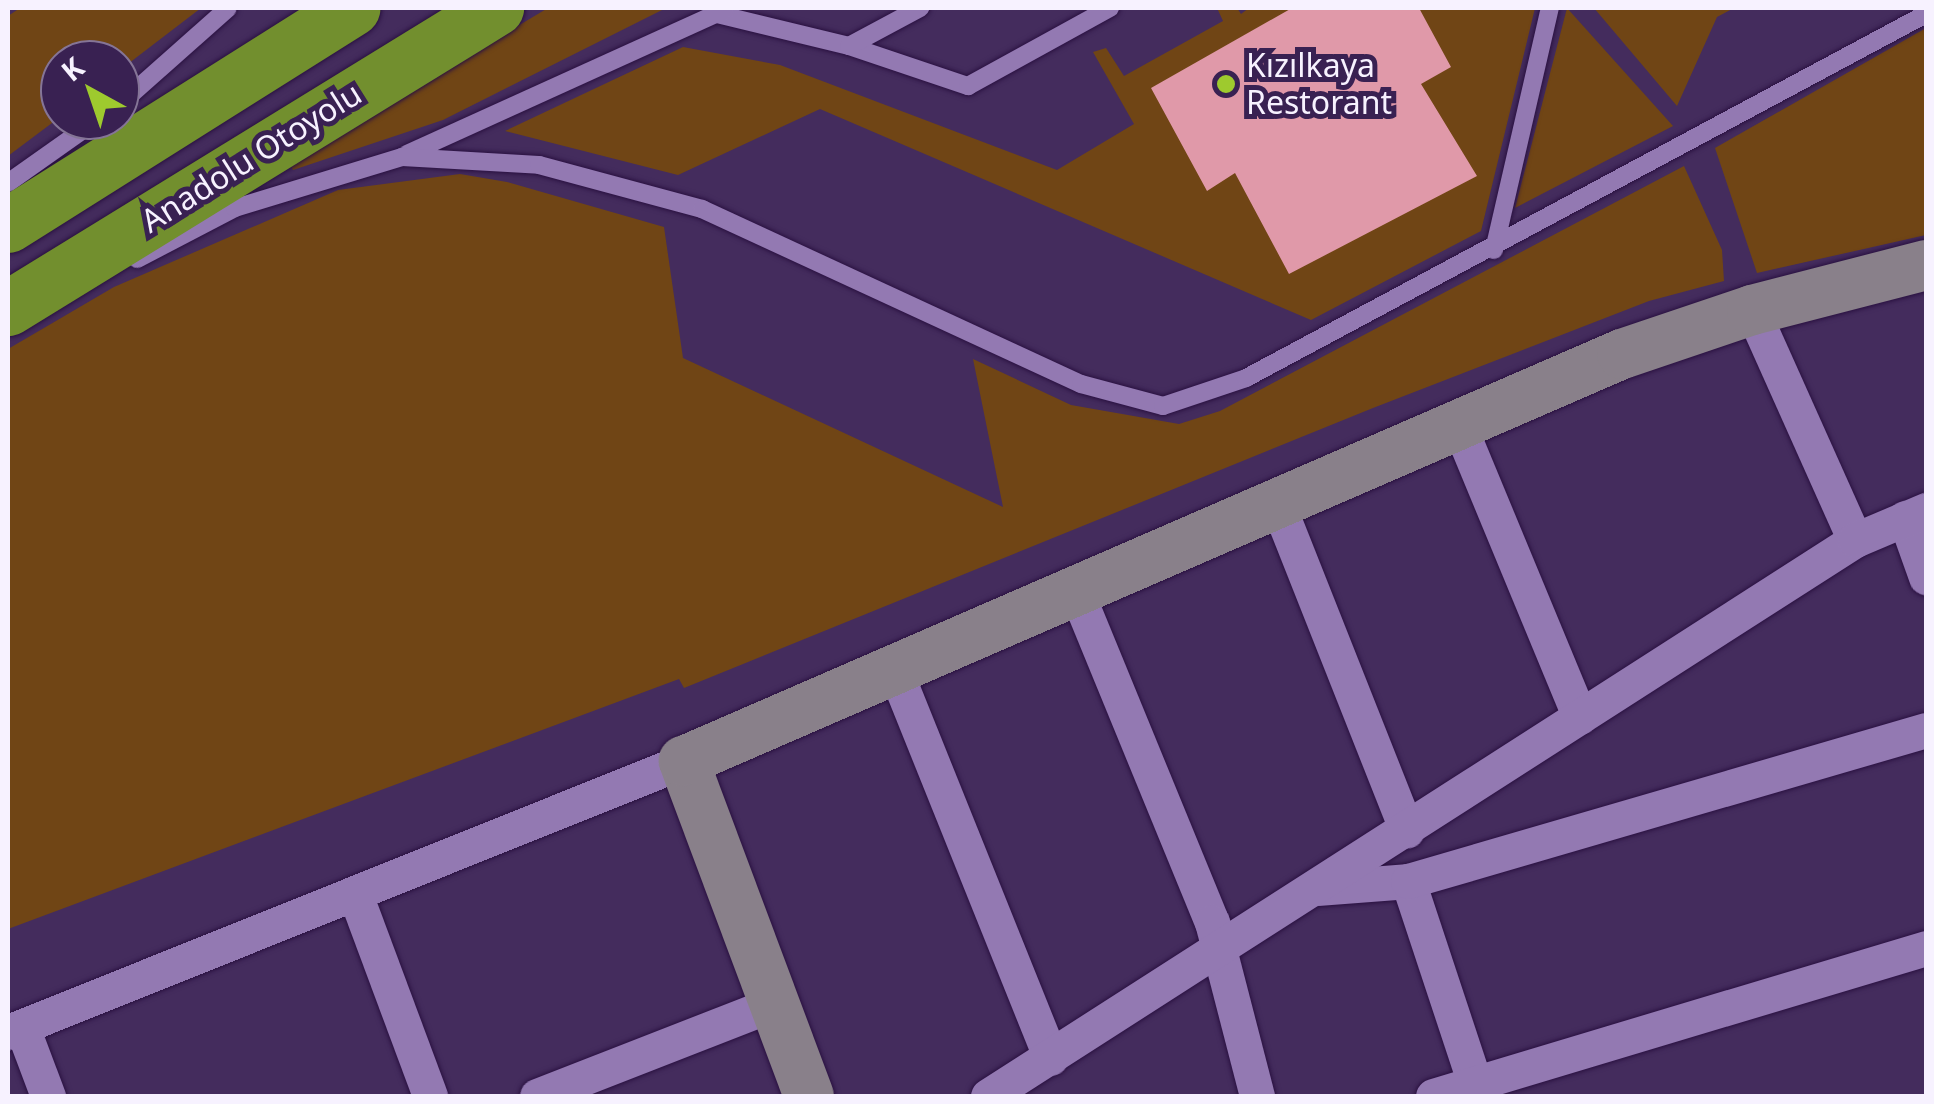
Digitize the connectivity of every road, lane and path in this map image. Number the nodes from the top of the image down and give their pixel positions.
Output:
1 (228, 8) edge
2 (352, 8) edge
3 (496, 8) edge
4 (920, 8) edge
5 (1110, 8) edge
6 (1550, 8) edge
7 (723, 11) edge
8 (1926, 14) edge
9 (848, 46) junction
10 (140, 86) edge
11 (69, 140) edge
12 (402, 157) junction
13 (8, 183) edge
14 (8, 225) edge
15 (1494, 250) junction
16 (1926, 265) edge
17 (112, 272) dead end
18 (78, 290) dead end
19 (8, 308) edge
20 (1752, 310) junction
21 (8, 326) edge
22 (1458, 423) junction
23 (1278, 504) junction
24 (1916, 514) edge
25 (1855, 540) junction
26 (1926, 577) edge
27 (1076, 591) junction
28 (894, 668) junction
29 (1580, 717) junction
30 (1926, 730) edge
31 (684, 761) junction
32 (1407, 830) junction
33 (1408, 881) junction
34 (1318, 888) junction
35 (355, 894) junction
36 (1926, 948) edge
37 (1220, 950) junction
38 (775, 1003) junction
39 (15, 1029) edge
40 (1052, 1058) junction
41 (1477, 1090) edge
42 (48, 1096) edge
43 (430, 1096) edge
44 (537, 1096) edge
45 (809, 1096) edge
46 (988, 1096) edge
47 (1257, 1096) edge
48 (1433, 1096) edge

1 - 10 lane
2 - 14 highway
3 - 19 highway, Anadolu Otoyolu
4 - 9 lane
5 - 9 lane
6 - 15 lane
7 - 9 lane
7 - 12 lane
8 - 15 lane
11 - 13 lane
12 - 15 lane
12 - 17 lane
16 - 20 street
18 - 21 lane
20 - 22 street
20 - 25 street
22 - 23 street
22 - 29 street
23 - 27 street
23 - 32 street
24 - 25 street
24 - 26 street
25 - 29 street
27 - 28 street
27 - 37 street
28 - 31 street
28 - 40 street
29 - 32 street
30 - 33 street
31 - 35 street
31 - 38 street
32 - 34 street
33 - 34 street
33 - 41 street
34 - 37 street
35 - 39 street
35 - 43 street
36 - 41 street
37 - 40 street
37 - 47 street
38 - 44 street
38 - 45 street
39 - 42 street
40 - 46 street
41 - 48 street

